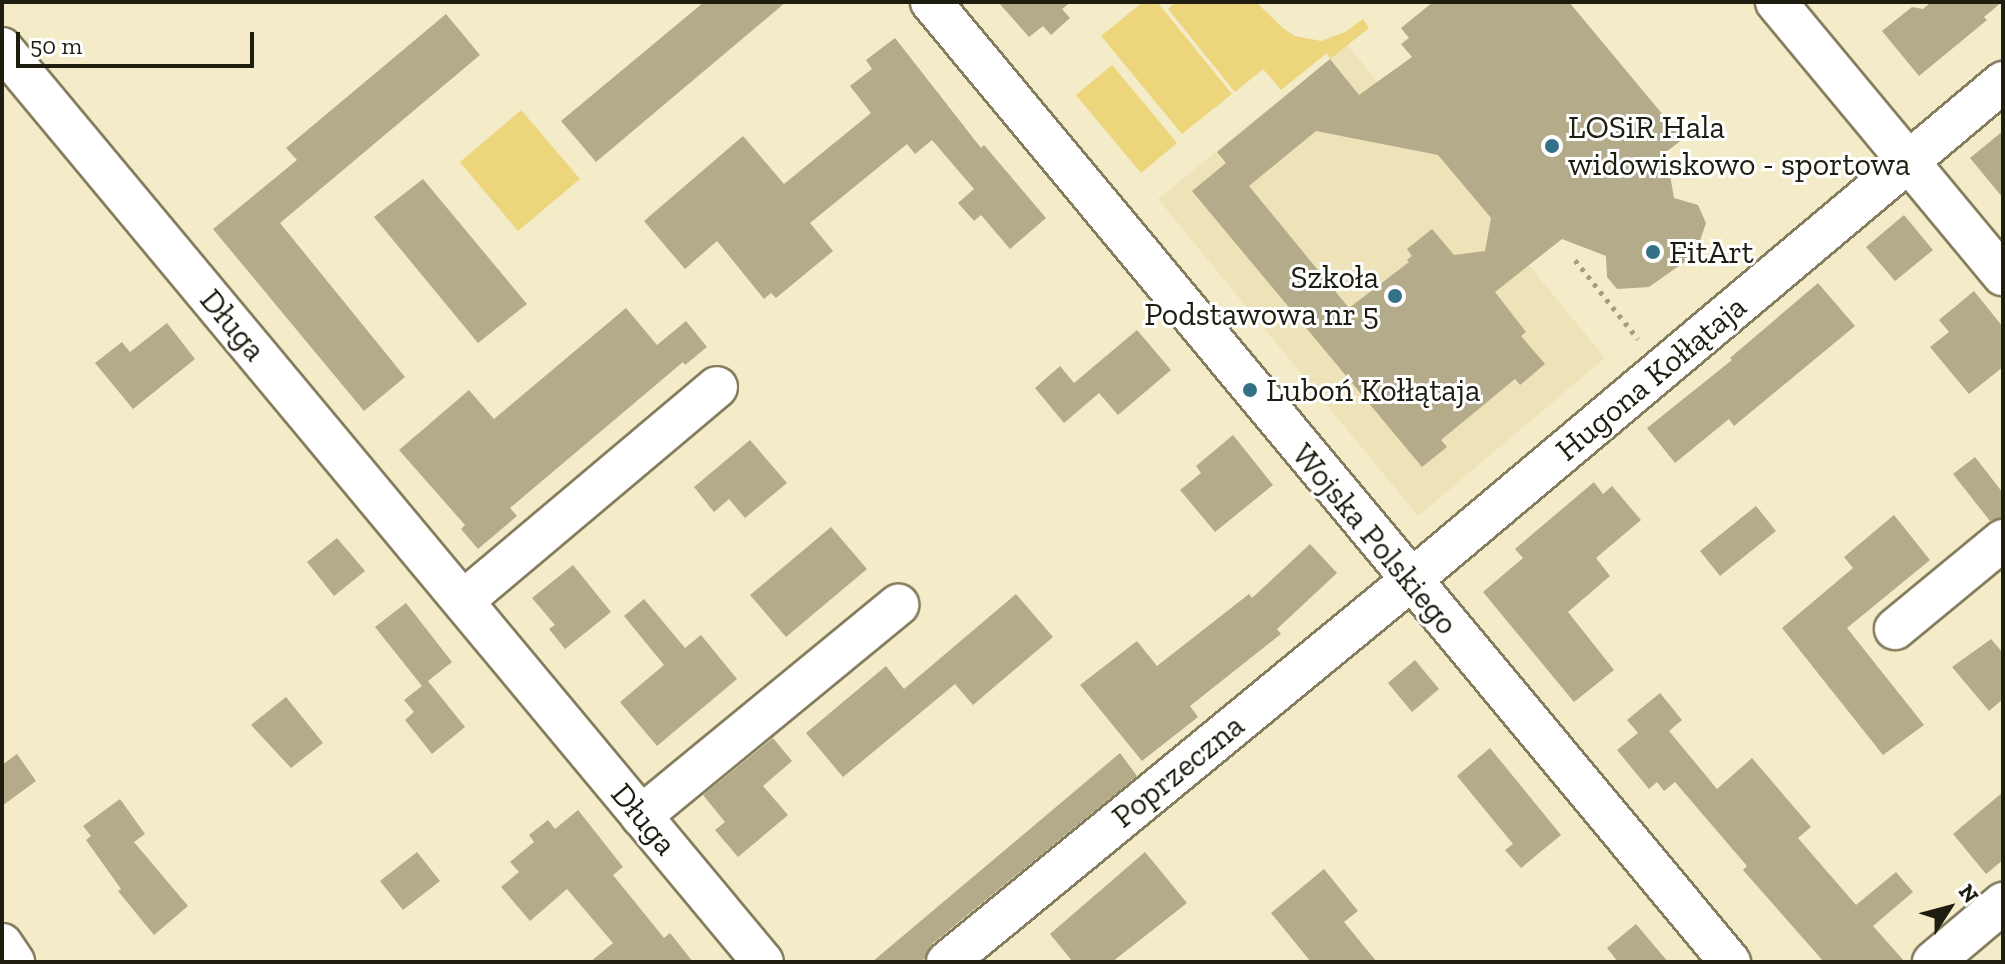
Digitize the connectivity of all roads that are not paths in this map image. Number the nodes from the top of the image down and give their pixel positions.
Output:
1 (931, 2) edge
2 (1776, 2) edge
3 (2, 48) edge
4 (2003, 82) edge
5 (1909, 161) junction
6 (2003, 275) edge
7 (717, 387) dead end
8 (2003, 540) edge
9 (1410, 581) junction
10 (463, 601) junction
11 (898, 605) dead end
12 (1895, 629) dead end
13 (641, 816) junction
14 (2003, 903) edge
15 (2, 944) edge
16 (14, 962) edge
17 (763, 962) edge
18 (947, 962) edge
19 (1730, 962) edge
20 (1933, 962) edge

1 - 9 street, Wojska Polskiego
2 - 5 street
3 - 10 street, Długa
4 - 5 street, Hugona Kołłątaja
5 - 6 street
5 - 9 street, Hugona Kołłątaja
7 - 10 street
8 - 12 street
9 - 18 street, Poprzeczna
9 - 19 street, Wojska Polskiego
10 - 13 street, Długa
11 - 13 street
13 - 17 street, Długa
14 - 20 street
15 - 16 street

